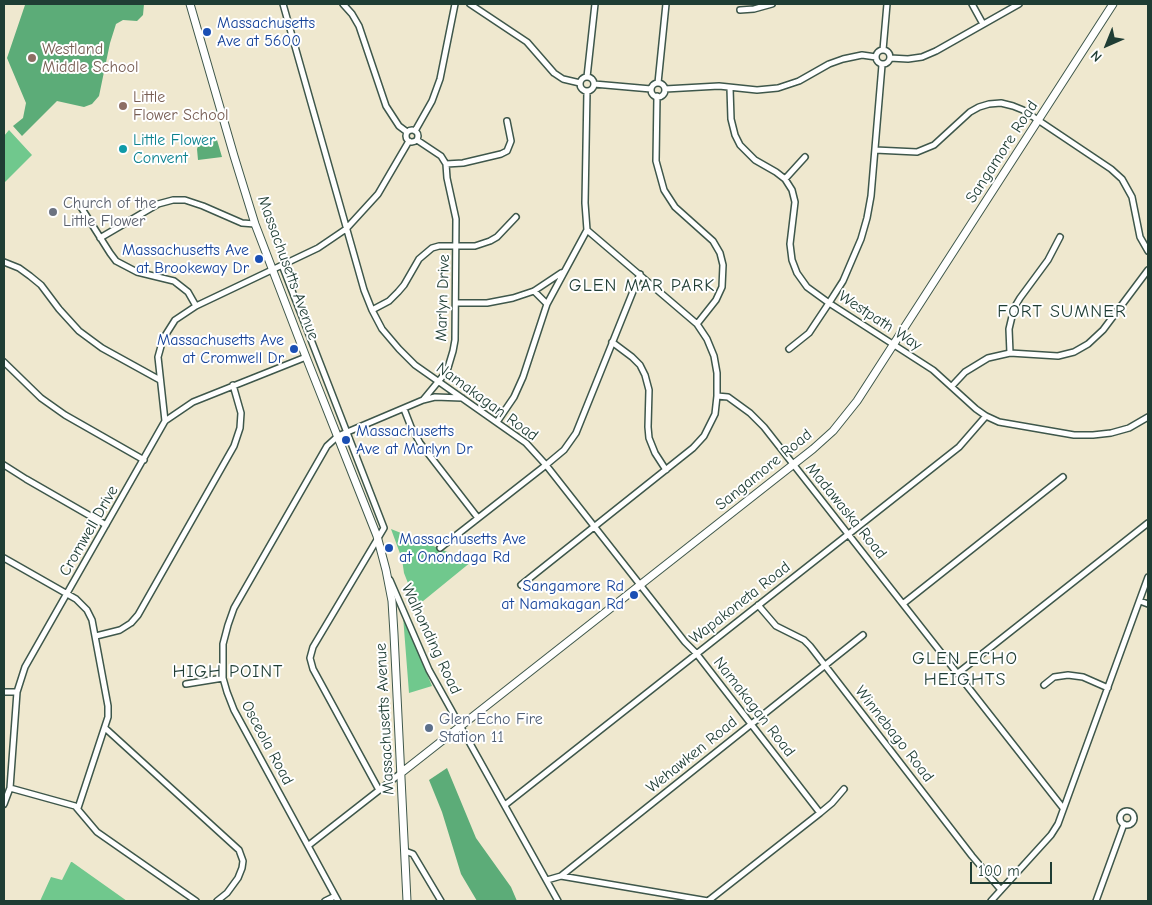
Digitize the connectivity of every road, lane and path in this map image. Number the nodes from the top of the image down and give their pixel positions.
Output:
1 (190, 4) edge
2 (283, 4) edge
3 (342, 4) edge
4 (455, 4) edge
5 (470, 4) edge
6 (594, 4) edge
7 (666, 4) edge
8 (772, 4) edge
9 (887, 4) edge
10 (972, 4) edge
11 (1019, 4) edge
12 (1112, 4) edge
13 (740, 10) dead end
14 (983, 24) junction
15 (883, 50) junction
16 (876, 56) junction
17 (890, 58) junction
18 (882, 65) junction
19 (587, 77) junction
20 (658, 82) junction
21 (580, 83) junction
22 (594, 84) junction
23 (730, 88) junction
24 (651, 89) junction
25 (665, 89) junction
26 (587, 91) junction
27 (657, 96) junction
28 (507, 120) dead end
29 (1038, 121) junction
30 (415, 131) junction
31 (407, 132) junction
32 (417, 140) junction
33 (409, 141) junction
34 (875, 150) junction
35 (805, 157) dead end
36 (446, 164) junction
37 (785, 179) junction
38 (79, 204) dead end
39 (516, 217) dead end
40 (256, 224) junction
41 (346, 229) junction
42 (587, 230) junction
43 (1060, 237) dead end
44 (100, 238) junction
45 (457, 246) junction
46 (1148, 251) edge
47 (4, 262) edge
48 (282, 265) junction
49 (272, 269) junction
50 (1148, 270) edge
51 (563, 272) junction
52 (640, 274) junction
53 (534, 291) junction
54 (456, 303) junction
55 (830, 303) junction
56 (547, 304) junction
57 (196, 306) junction
58 (372, 310) junction
59 (697, 324) junction
60 (612, 342) junction
61 (894, 344) junction
62 (789, 349) dead end
63 (1010, 353) junction
64 (306, 357) junction
65 (4, 362) edge
66 (160, 380) junction
67 (438, 382) junction
68 (233, 386) junction
69 (952, 386) junction
70 (717, 396) junction
71 (462, 398) junction
72 (423, 400) junction
73 (404, 409) junction
74 (986, 416) junction
75 (1148, 417) edge
76 (164, 421) junction
77 (496, 422) junction
78 (348, 432) junction
79 (338, 436) junction
80 (144, 460) junction
81 (4, 465) edge
82 (546, 465) junction
83 (793, 465) junction
84 (666, 470) junction
85 (1064, 477) dead end
86 (478, 518) junction
87 (1148, 523) edge
88 (106, 525) junction
89 (594, 526) junction
90 (848, 534) junction
91 (377, 536) junction
92 (440, 548) dead end
93 (4, 558) edge
94 (386, 570) junction
95 (1148, 577) edge
96 (521, 585) dead end
97 (640, 585) junction
98 (67, 594) junction
99 (1140, 601) junction
100 (904, 603) junction
101 (1148, 604) edge
102 (758, 605) junction
103 (863, 635) dead end
104 (96, 636) junction
105 (696, 653) junction
106 (824, 665) junction
107 (958, 673) junction
108 (223, 678) junction
109 (186, 684) dead end
110 (1044, 685) dead end
111 (1108, 688) junction
112 (4, 692) edge
113 (17, 692) junction
114 (750, 724) junction
115 (461, 727) junction
116 (105, 728) junction
117 (402, 773) junction
118 (10, 788) junction
119 (844, 789) dead end
120 (379, 790) junction
121 (4, 804) edge
122 (505, 805) junction
123 (78, 808) junction
124 (1063, 808) junction
125 (820, 813) junction
126 (1124, 824) dead end
127 (308, 845) junction
128 (405, 852) junction
129 (561, 876) junction
130 (547, 880) junction
131 (1001, 890) junction
132 (336, 899) edge
133 (196, 901) edge
134 (217, 901) edge
135 (325, 901) edge
136 (407, 901) edge
137 (441, 901) edge
138 (558, 901) edge
139 (708, 901) edge
140 (991, 901) edge
141 (1096, 901) edge

1 - 40 street, Massachusetts Avenue
2 - 41 street, Namakagan Road
3 - 31 street
4 - 30 street
5 - 21 street
6 - 19 street
7 - 20 street
8 - 13 street
9 - 15 street
10 - 14 street
11 - 14 street
12 - 29 street, Sangamore Road
14 - 17 street
15 - 16 street
15 - 17 street
16 - 18 street
16 - 23 street
17 - 18 street
18 - 34 street
19 - 21 street
19 - 22 street
20 - 24 street
20 - 25 street
21 - 26 street
22 - 24 street
22 - 26 street
23 - 25 street
23 - 37 street
24 - 27 street
25 - 27 street
26 - 42 street
27 - 59 street
28 - 36 street
29 - 34 street
29 - 46 street
29 - 61 street, Sangamore Road
30 - 31 street
30 - 32 street
31 - 33 street
32 - 33 street
32 - 36 street
33 - 41 street
34 - 55 street
35 - 37 street
36 - 45 street, Marlyn Drive
37 - 55 street, Westpath Way
38 - 44 street
39 - 45 street
40 - 44 street
40 - 49 street, Massachusetts Avenue
41 - 48 street
41 - 58 street, Namakagan Road
42 - 51 street
42 - 52 street
43 - 63 street
44 - 57 street
45 - 54 street, Marlyn Drive
45 - 58 street
47 - 66 street
48 - 49 street
48 - 78 street, Massachusetts Avenue
49 - 57 street
49 - 64 street, Massachusetts Avenue
50 - 63 street
51 - 53 street
51 - 56 street
52 - 59 street
52 - 60 street
53 - 54 street
53 - 56 street
54 - 67 street, Marlyn Drive
55 - 61 street, Westpath Way
55 - 62 street
56 - 77 street
57 - 66 street
58 - 67 street, Namakagan Road
59 - 70 street
60 - 82 street
60 - 84 street
61 - 69 street, Westpath Way
61 - 83 street, Sangamore Road
63 - 69 street
64 - 68 street, Cromwell Drive
64 - 79 street, Massachusetts Avenue
65 - 80 street
66 - 76 street
67 - 71 street, Namakagan Road
67 - 72 street, Marlyn Drive
68 - 76 street, Cromwell Drive
68 - 104 street
69 - 74 street, Westpath Way
70 - 83 street, Madawaska Road
70 - 84 street
71 - 72 street
71 - 77 street, Namakagan Road
72 - 73 street, Marlyn Drive
73 - 78 street, Marlyn Drive
73 - 86 street
74 - 75 street, Westpath Way
74 - 90 street, Wapakoneta Road
76 - 80 street, Cromwell Drive
77 - 82 street, Namakagan Road
78 - 79 street, Marlyn Drive
78 - 91 street, Massachusetts Avenue
79 - 91 street, Massachusetts Avenue
79 - 108 street, Osceola Road
80 - 88 street, Cromwell Drive
81 - 88 street
82 - 86 street
82 - 89 street, Namakagan Road
83 - 90 street, Madawaska Road
83 - 97 street, Sangamore Road
84 - 89 street
85 - 100 street
86 - 92 street
87 - 107 street
88 - 98 street, Cromwell Drive
89 - 96 street
89 - 97 street, Namakagan Road
90 - 100 street, Madawaska Road
90 - 102 street, Wapakoneta Road
91 - 94 street, Massachusetts Avenue
91 - 120 street
93 - 98 street
94 - 115 street, Walhonding Road
94 - 117 street, Massachusetts Avenue
95 - 99 street
97 - 105 street, Namakagan Road
97 - 115 street, Sangamore Road
98 - 104 street
98 - 113 street, Cromwell Drive
99 - 101 street
99 - 111 street
100 - 107 street, Madawaska Road
102 - 105 street, Wapakoneta Road
102 - 106 street, Winnebago Road
103 - 106 street, Wehawken Road
104 - 116 street
105 - 114 street, Namakagan Road
105 - 122 street, Wapakoneta Road
106 - 114 street, Wehawken Road
106 - 131 street, Winnebago Road
107 - 124 street, Madawaska Road
108 - 109 street
108 - 127 street, Osceola Road
110 - 111 street
111 - 124 street
112 - 113 street
113 - 118 street, Cromwell Drive
114 - 125 street, Namakagan Road
114 - 129 street, Wehawken Road
115 - 117 street, Sangamore Road
115 - 122 street, Walhonding Road
116 - 123 street
116 - 134 street
117 - 120 street, Sangamore Road
117 - 128 street, Massachusetts Avenue
118 - 121 street, Cromwell Drive
118 - 123 street
119 - 125 street
120 - 127 street, Sangamore Road
122 - 130 street, Walhonding Road
123 - 133 street
124 - 131 street
125 - 139 street
126 - 141 street
127 - 132 street, Osceola Road
128 - 136 street, Massachusetts Avenue
128 - 137 street
129 - 130 street
129 - 139 street
130 - 138 street, Walhonding Road
131 - 140 street
132 - 135 street

